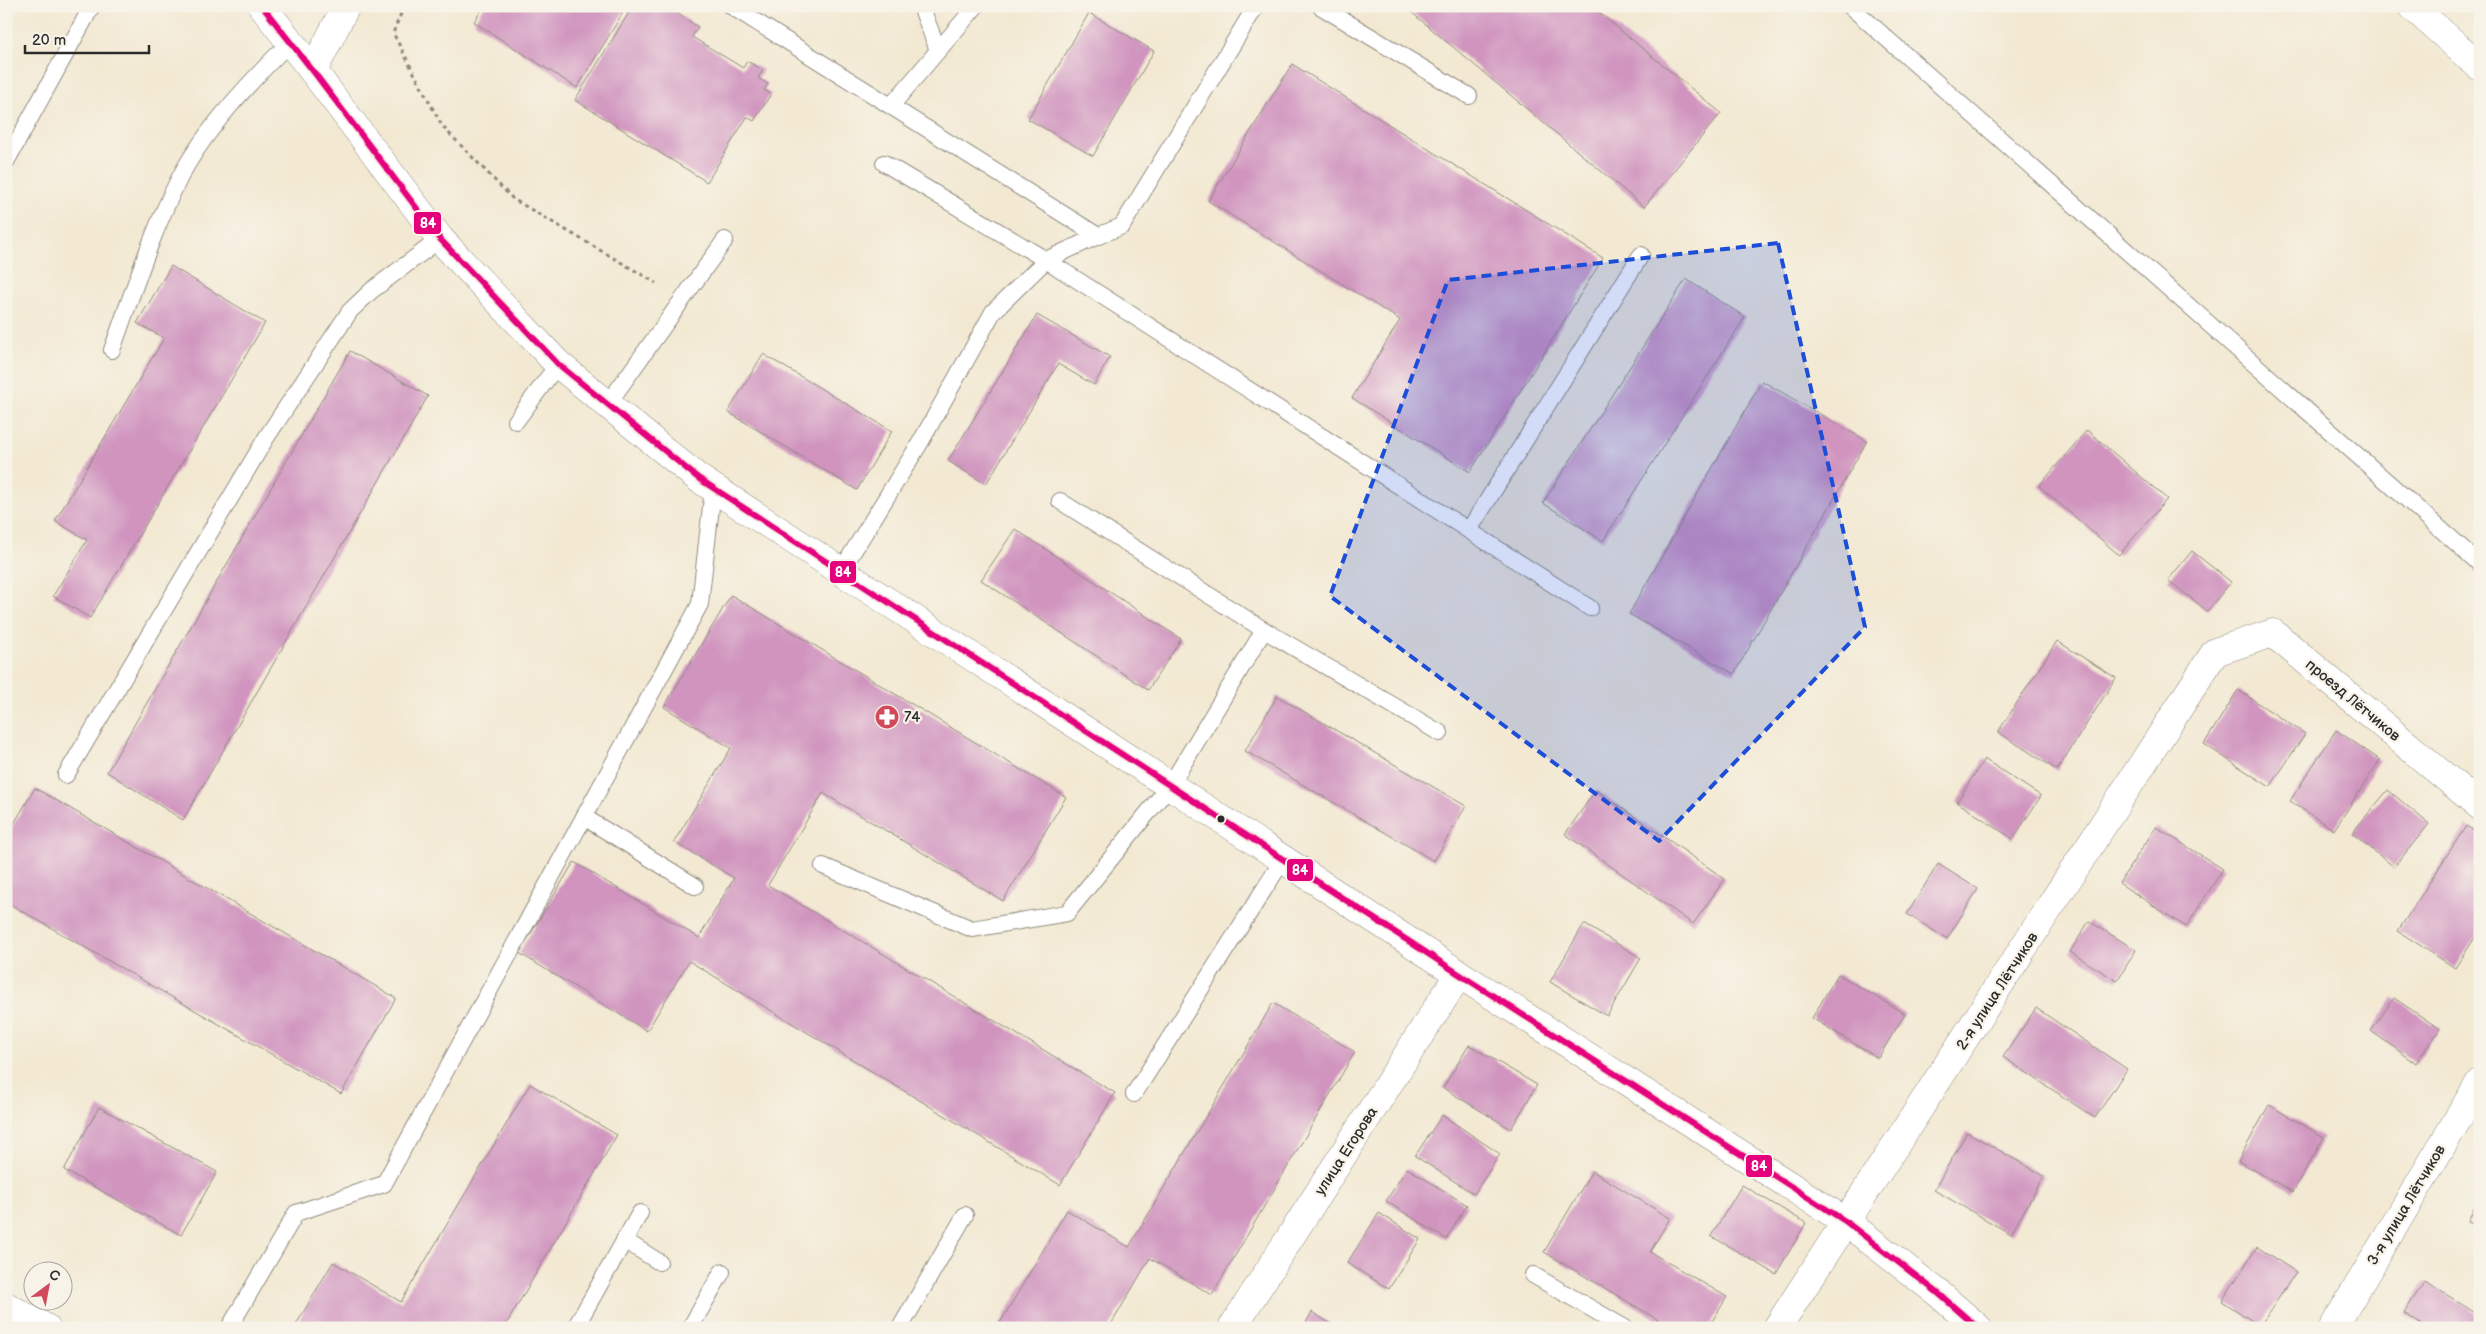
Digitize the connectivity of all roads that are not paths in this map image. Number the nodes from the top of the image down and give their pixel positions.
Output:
1 (92, 6) edge
2 (262, 6) edge
3 (346, 6) edge
4 (731, 6) edge
5 (922, 6) edge
6 (976, 6) edge
7 (1256, 6) edge
8 (1320, 6) edge
9 (1850, 6) edge
10 (2412, 6) edge
11 (290, 42) junction
12 (938, 50) junction
13 (2480, 67) edge
14 (313, 71) junction
15 (1469, 96) dead end
16 (891, 106) junction
17 (6, 162) edge
18 (884, 163) dead end
19 (1098, 236) junction
20 (440, 238) junction
21 (725, 240) dead end
22 (1641, 254) dead end
23 (1046, 260) junction
24 (112, 350) dead end
25 (558, 364) junction
26 (608, 404) junction
27 (516, 421) dead end
28 (714, 489) junction
29 (1060, 501) dead end
30 (1469, 530) junction
31 (2480, 564) edge
32 (841, 571) junction
33 (1590, 608) dead end
34 (1264, 630) junction
35 (2215, 652) joint
36 (1440, 733) dead end
37 (66, 775) dead end
38 (1171, 784) junction
39 (2480, 806) edge
40 (584, 817) junction
41 (1284, 858) junction
42 (823, 866) dead end
43 (695, 886) dead end
44 (1459, 974) junction
45 (2480, 1082) edge
46 (1134, 1094) dead end
47 (640, 1213) dead end
48 (964, 1215) dead end
49 (1845, 1221) junction
50 (624, 1240) junction
51 (659, 1262) dead end
52 (722, 1272) dead end
53 (1533, 1275) dead end
54 (6, 1306) edge
55 (46, 1328) edge
56 (229, 1328) edge
57 (575, 1328) edge
58 (690, 1328) edge
59 (900, 1328) edge
60 (1232, 1328) edge
61 (1625, 1328) edge
62 (1777, 1328) edge
63 (1978, 1328) edge
64 (2333, 1328) edge

1 - 17 lane
2 - 11 main road
3 - 14 main road
4 - 16 lane
5 - 12 lane
6 - 12 lane
7 - 19 lane
8 - 15 lane
9 - 31 lane
10 - 13 main road
11 - 14 main road
11 - 24 lane
12 - 16 lane
14 - 20 main road
16 - 19 lane
18 - 23 lane
19 - 23 lane
20 - 25 main road
20 - 37 lane
21 - 26 lane
22 - 30 lane
23 - 30 lane
23 - 32 lane
25 - 26 main road
25 - 27 lane
26 - 28 main road
28 - 32 main road
28 - 40 lane
29 - 34 lane
30 - 33 lane
32 - 38 main road
34 - 36 lane
34 - 38 lane
35 - 39 main road, проезд Лётчиков
35 - 49 main road, 2-я улица Лётчиков
38 - 41 main road
38 - 42 lane
40 - 43 lane
40 - 56 lane
41 - 44 main road
41 - 46 lane
44 - 49 main road
44 - 60 main road, улица Егорова
45 - 64 main road, 3-я улица Лётчиков
47 - 50 lane
48 - 59 lane
49 - 62 main road, 2-я улица Лётчиков
49 - 63 main road
50 - 51 lane
50 - 57 lane
52 - 58 lane
53 - 61 lane
54 - 55 main road

